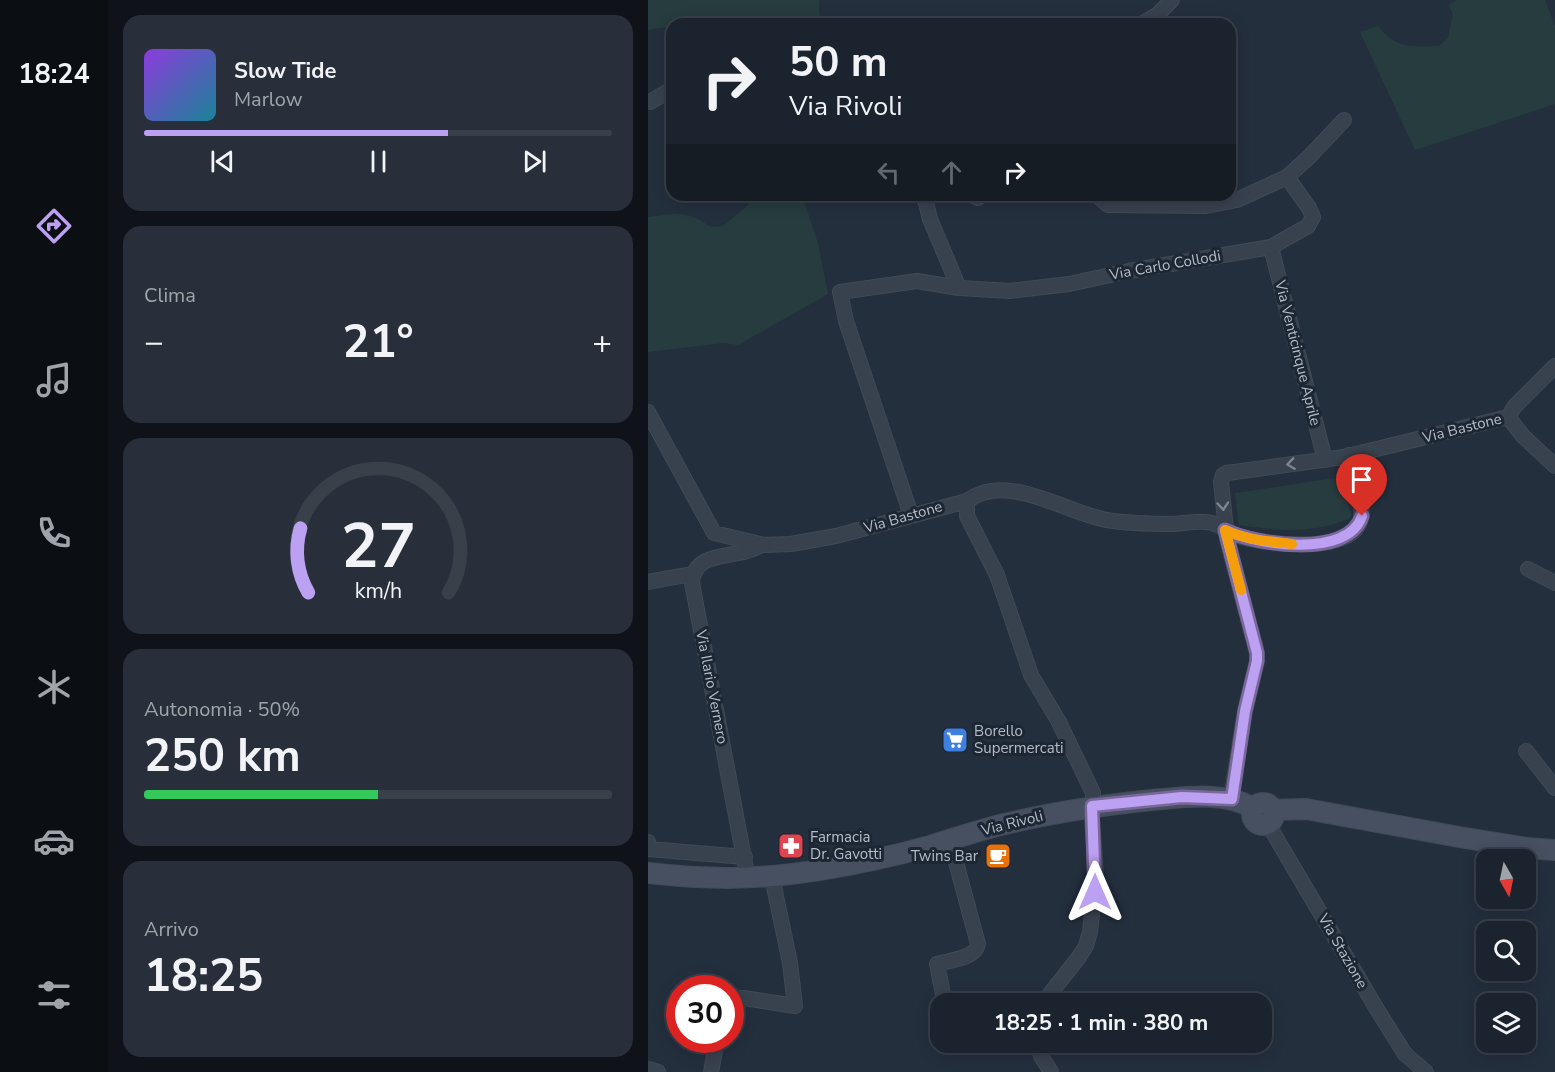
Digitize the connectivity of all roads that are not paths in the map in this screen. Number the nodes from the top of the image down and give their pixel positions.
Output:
1 (1172, 0) edge
2 (1151, 18) edge
3 (666, 93) edge
4 (650, 102) dead end
5 (1344, 120) dead end
6 (1287, 177) junction
7 (1236, 200) edge
8 (926, 201) edge
9 (1103, 201) edge
10 (1232, 201) edge
11 (1271, 247) junction
12 (959, 288) junction
13 (1555, 366) edge
14 (648, 412) edge
15 (1508, 417) junction
16 (1349, 455) junction
17 (1325, 460) junction
18 (1555, 466) edge
19 (967, 501) junction
20 (910, 515) junction
21 (1225, 530) junction
22 (764, 545) junction
23 (1528, 568) dead end
24 (693, 574) junction
25 (648, 582) edge
26 (1555, 583) edge
27 (1526, 751) dead end
28 (1555, 789) edge
29 (1232, 799) junction
30 (1092, 806) junction
31 (1265, 814) junction
32 (950, 840) junction
33 (648, 842) edge
34 (1555, 850) edge
35 (745, 857) junction
36 (648, 873) edge
37 (772, 877) junction
38 (748, 879) junction
39 (943, 993) edge
40 (1051, 993) edge
41 (744, 998) edge
42 (715, 1053) edge
43 (1040, 1053) edge
44 (648, 1069) edge
45 (658, 1072) edge
46 (711, 1072) edge
47 (1051, 1072) edge
48 (1426, 1072) edge

1 - 2 street
3 - 4 street
5 - 6 street
6 - 7 street
6 - 11 street, Via Carlo Collodi
8 - 12 street
9 - 10 street
11 - 12 street, Via Carlo Collodi
11 - 17 street, Via Venticinque Aprile
12 - 20 street, Via Carlo Collodi
13 - 15 street, Via Bastone
14 - 22 street, Via Bastone
15 - 16 street, Via Bastone
15 - 18 street
16 - 17 street, Via Bastone
16 - 21 street, Via Bastone
17 -> 21 street, Via Bastone
19 - 20 street, Via Bastone
19 - 21 street, Via Bastone
19 - 30 street
20 - 22 street, Via Bastone
21 - 29 street
22 - 24 street
23 - 26 street
24 - 25 street
24 - 35 street, Via Ilario Vernero
27 - 28 street
29 - 30 street, Via Rivoli
29 - 31 street, Via Rivoli
30 - 32 street, Via Rivoli
30 - 40 street
31 - 34 street, Via Rivoli
31 - 48 street, Via Stazione
32 - 37 street, Via Rivoli
32 - 39 street
33 - 35 street
35 - 38 street, Via Ilario Vernero
36 - 38 street, Via Rivoli
37 - 38 street, Via Rivoli
37 - 41 street
42 - 46 street
43 - 47 street
44 - 45 street

